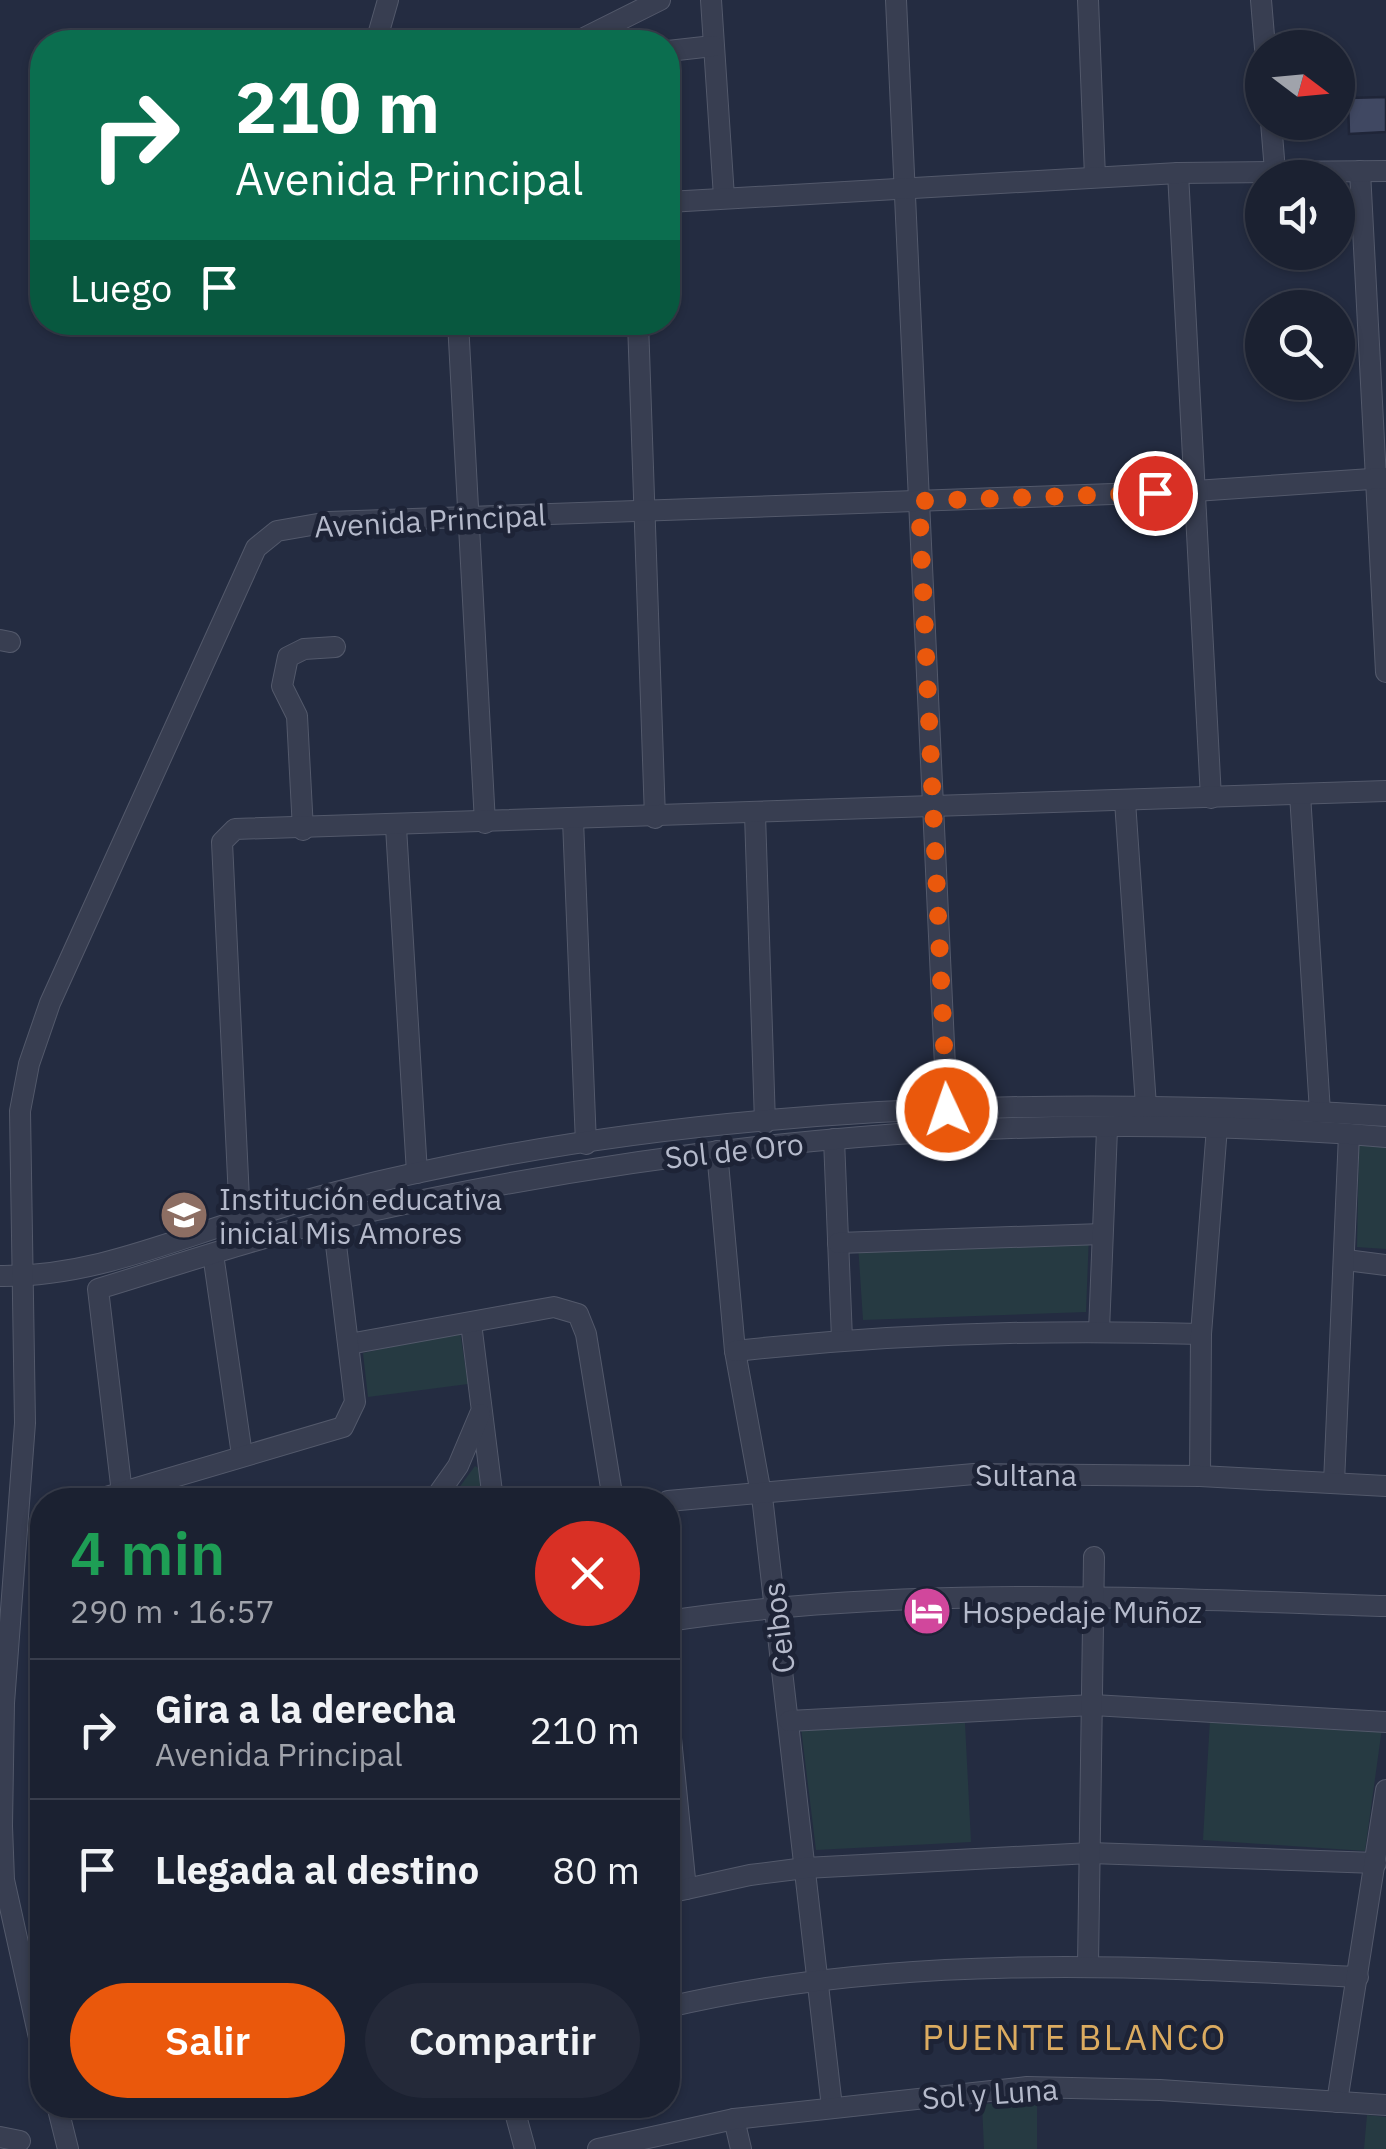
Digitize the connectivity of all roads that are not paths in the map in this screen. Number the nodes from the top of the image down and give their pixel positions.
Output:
1 (388, 0) edge
2 (660, 0) edge
3 (711, 0) edge
4 (896, 0) edge
5 (1088, 0) edge
6 (1261, 0) edge
7 (379, 30) edge
8 (615, 30) edge
9 (1264, 30) edge
10 (714, 46) junction
11 (680, 50) edge
12 (1355, 170) edge
13 (1360, 170) junction
14 (1386, 170) edge
15 (1245, 172) edge
16 (1178, 174) junction
17 (1095, 177) junction
18 (905, 186) junction
19 (724, 197) junction
20 (680, 201) edge
21 (459, 335) edge
22 (638, 335) edge
23 (1380, 478) edge
24 (1194, 492) junction
25 (919, 501) junction
26 (644, 510) junction
27 (472, 517) junction
28 (334, 646) dead end
29 (1386, 672) edge
30 (1386, 791) edge
31 (1300, 794) junction
32 (1211, 798) junction
33 (1125, 801) junction
34 (933, 808) junction
35 (755, 814) junction
36 (655, 818) junction
37 (573, 820) junction
38 (485, 823) junction
39 (396, 827) junction
40 (303, 830) junction
41 (1146, 1106) junction
42 (947, 1110) junction
43 (1320, 1112) junction
44 (1386, 1116) edge
45 (765, 1123) junction
46 (1217, 1127) junction
47 (1107, 1129) junction
48 (1349, 1134) junction
49 (1386, 1137) edge
50 (834, 1140) junction
51 (586, 1144) junction
52 (717, 1151) junction
53 (416, 1173) junction
54 (240, 1220) junction
55 (333, 1220) junction
56 (1102, 1234) junction
57 (838, 1243) junction
58 (213, 1254) junction
59 (1346, 1260) junction
60 (1386, 1265) edge
61 (0, 1276) edge
62 (22, 1276) junction
63 (471, 1323) junction
64 (1099, 1331) junction
65 (1201, 1334) junction
66 (842, 1339) junction
67 (349, 1344) junction
68 (735, 1351) junction
69 (482, 1407) junction
70 (242, 1455) junction
71 (1200, 1476) junction
72 (1334, 1483) junction
73 (1386, 1486) edge
74 (121, 1488) edge
75 (138, 1488) edge
76 (442, 1488) edge
77 (492, 1488) edge
78 (610, 1488) edge
79 (760, 1492) junction
80 (680, 1500) edge
81 (1094, 1557) dead end
82 (1092, 1595) junction
83 (776, 1605) junction
84 (1386, 1606) edge
85 (680, 1619) edge
86 (2, 1703) edge
87 (1093, 1705) junction
88 (789, 1721) junction
89 (1386, 1722) edge
90 (1386, 1790) edge
91 (1090, 1854) junction
92 (1376, 1863) junction
93 (2, 1864) edge
94 (805, 1868) junction
95 (680, 1890) edge
96 (1088, 1965) junction
97 (1358, 1977) junction
98 (818, 1979) junction
99 (30, 1995) edge
100 (680, 2003) edge
101 (1338, 2102) junction
102 (1386, 2105) edge
103 (832, 2107) junction
104 (60, 2118) edge
105 (516, 2118) edge
106 (734, 2119) junction
107 (68, 2149) edge
108 (525, 2149) edge
109 (599, 2149) edge
110 (740, 2149) edge

1 - 7 street
2 - 8 street
3 - 10 street
4 - 18 street
5 - 17 street
6 - 9 street
10 - 11 street
10 - 19 street
12 - 13 street
13 - 14 street
13 - 23 street
15 - 16 street
16 - 17 street
16 - 24 street
17 - 18 street
18 - 19 street
18 - 25 street
19 - 20 street
21 - 27 street
22 - 26 street
23 - 24 street, Avenida Principal
23 - 29 street
24 - 25 street, Avenida Principal
24 - 32 street
25 - 26 street, Avenida Principal
25 - 34 street
26 - 27 street, Avenida Principal
26 - 36 street
27 - 38 street
27 - 62 street, Avenida Principal
28 - 40 street
30 - 31 street
31 - 32 street
31 - 43 street
32 - 33 street
33 - 34 street
33 - 41 street
34 - 35 street
34 - 42 street
35 - 36 street
35 - 45 street
36 - 37 street
37 - 38 street
37 - 51 street
38 - 39 street
39 - 40 street
39 - 53 street
40 - 54 street
41 - 42 street
41 - 43 street
42 - 45 street
43 - 44 street
45 - 51 street
46 - 47 street, Sol de Oro
46 - 48 street, Sol de Oro
46 - 65 street
47 - 50 street, Sol de Oro
47 - 56 street
48 - 49 street, Sol de Oro
48 - 59 street
50 - 52 street, Sol de Oro
50 - 57 street
51 - 53 street
52 - 55 street, Sol de Oro
52 - 68 street, Ceibos
53 - 54 street
54 - 62 street
55 - 58 street, Sol de Oro
55 - 67 street
56 - 57 street
56 - 64 street
57 - 66 street
58 - 70 street
58 - 74 street, Sol de Oro
59 - 60 street
59 - 72 street
61 - 62 street
62 - 86 street, Avenida Principal
63 - 67 street
63 - 69 street
63 - 78 street
64 - 65 street
64 - 66 street
65 - 71 street
66 - 68 street
67 - 70 street
68 - 79 street, Ceibos
69 - 76 street
69 - 77 street
70 - 75 street
71 - 72 street, Sultana
71 - 79 street, Sultana
72 - 73 street, Sultana
79 - 80 street, Sultana
79 - 83 street, Ceibos
81 - 82 street
82 - 83 street
82 - 84 street
82 - 87 street
83 - 85 street
83 - 88 street, Ceibos
86 - 93 street, Avenida Principal
87 - 88 street
87 - 89 street
87 - 91 street
88 - 94 street, Ceibos
90 - 92 street
91 - 92 street
91 - 94 street
91 - 96 street
92 - 97 street
93 - 99 street, Avenida Principal
94 - 95 street
94 - 98 street, Ceibos
96 - 97 street
96 - 98 street
97 - 101 street
98 - 100 street
98 - 103 street, Ceibos
101 - 102 street, Sol y Luna
101 - 103 street, Sol y Luna
103 - 106 street, Sol y Luna
104 - 107 street
105 - 108 street
106 - 109 street, Sol y Luna
106 - 110 street

